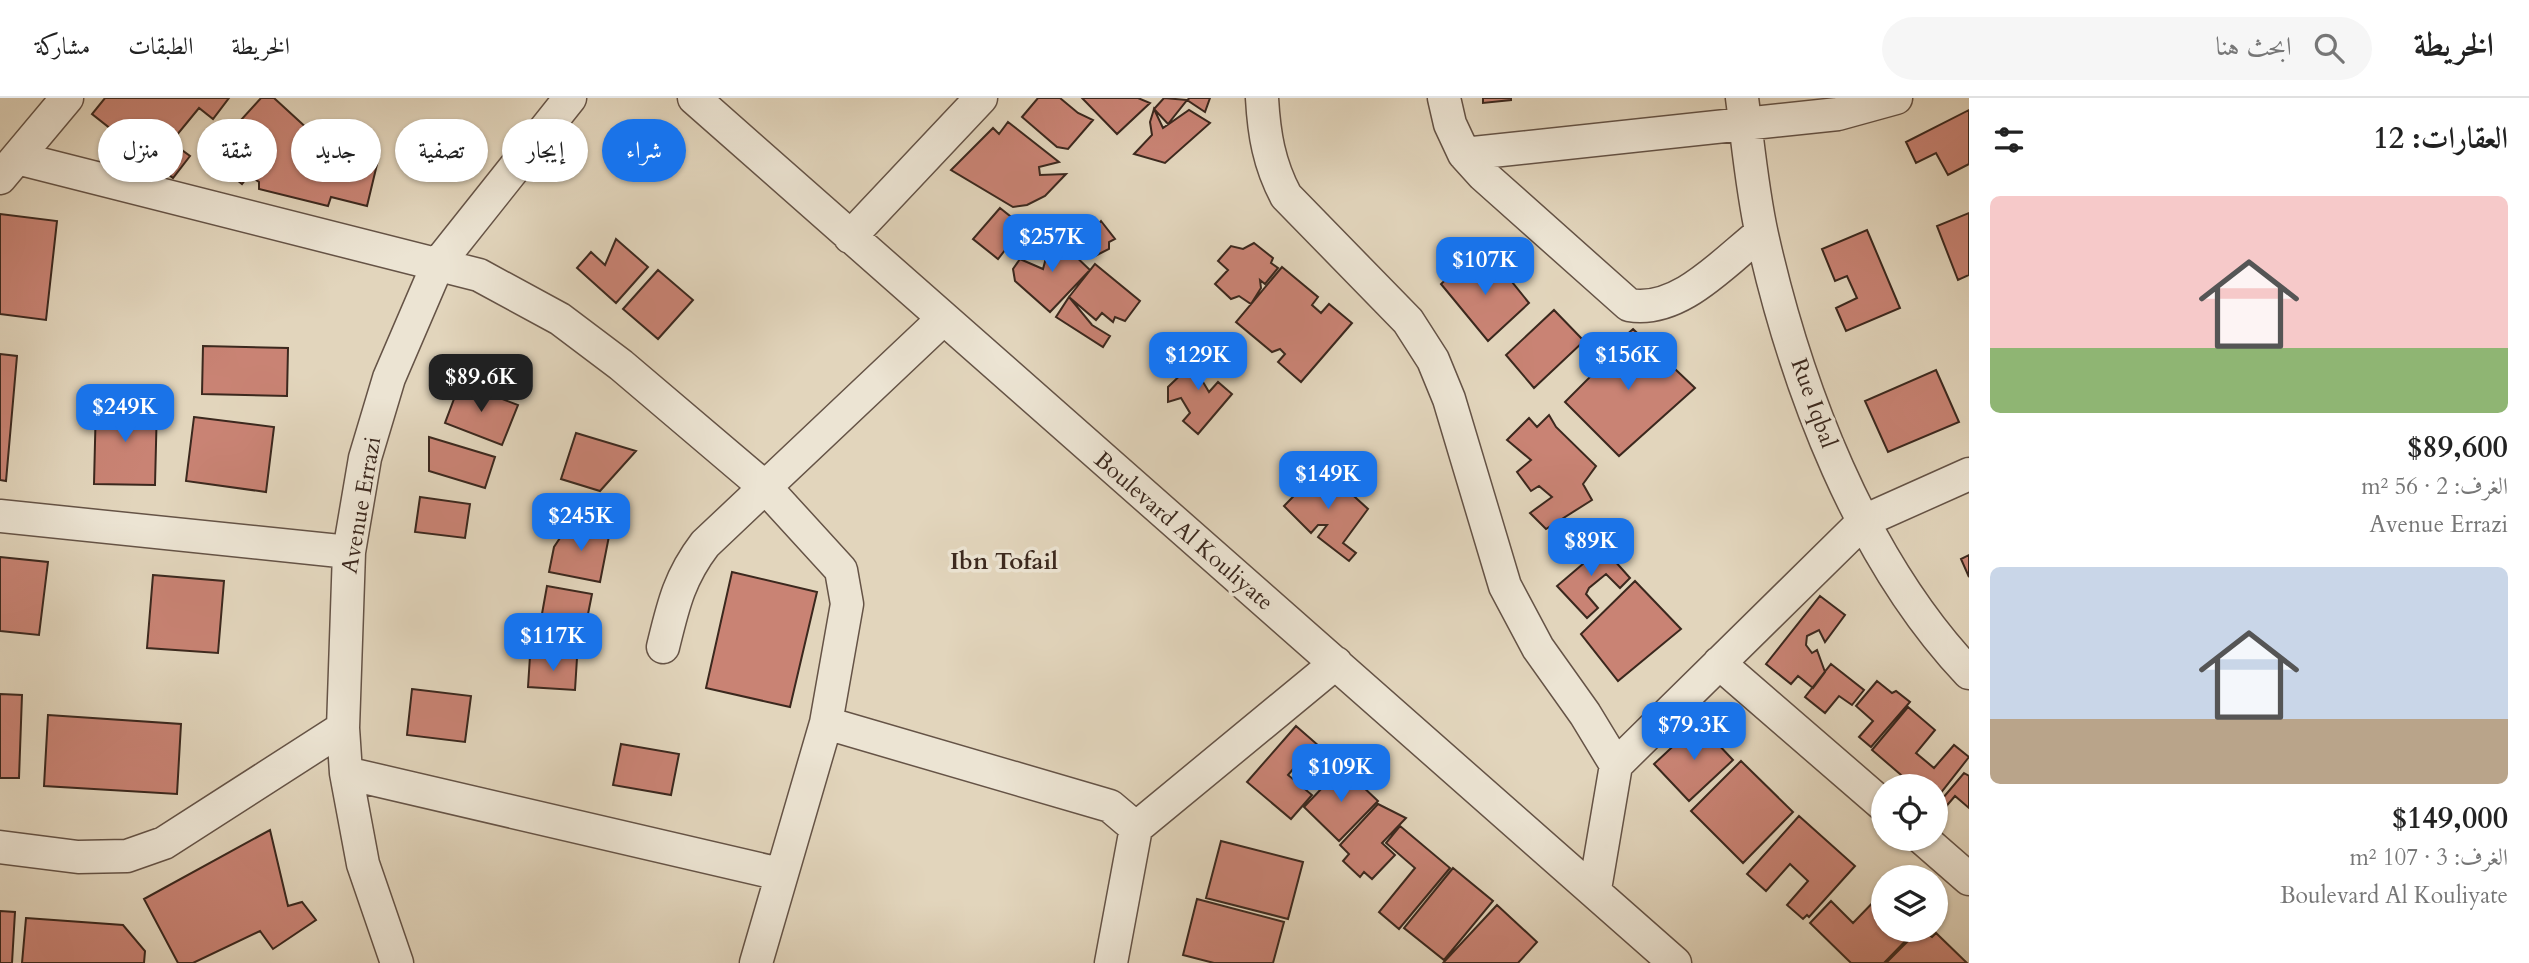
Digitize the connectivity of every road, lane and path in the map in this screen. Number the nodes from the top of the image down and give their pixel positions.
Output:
1 (67, 98) edge
2 (570, 98) edge
3 (694, 98) edge
4 (981, 98) edge
5 (1262, 98) edge
6 (1444, 98) edge
7 (1896, 98) edge
8 (1744, 112) edge
9 (1464, 154) junction
10 (9, 168) edge
11 (1761, 233) junction
12 (850, 237) junction
13 (438, 264) junction
14 (942, 320) junction
15 (1969, 474) edge
16 (767, 489) junction
17 (0, 516) edge
18 (1864, 521) junction
19 (349, 552) junction
20 (663, 647) dead end
21 (1336, 663) junction
22 (1719, 663) junction
23 (1969, 673) edge
24 (826, 723) junction
25 (343, 728) junction
26 (1616, 765) junction
27 (346, 773) junction
28 (1871, 795) edge
29 (1136, 828) junction
30 (0, 847) edge
31 (1937, 851) edge
32 (780, 874) junction
33 (1969, 879) edge
34 (1595, 889) junction
35 (759, 962) edge
36 (397, 963) edge
37 (1111, 963) edge
38 (1675, 963) edge

1 - 10 street
2 - 13 street, Avenue Errazi
3 - 12 street, Boulevard Al Kouliyate
4 - 12 street
5 - 26 street
6 - 9 street
7 - 8 street
8 - 9 street
8 - 11 street, Rue Iqbal
9 - 11 street
10 - 13 street
11 - 18 street, Rue Iqbal
12 - 14 street, Boulevard Al Kouliyate
13 - 16 street
13 - 19 street, Avenue Errazi
14 - 16 street
14 - 21 street, Boulevard Al Kouliyate
15 - 18 street
16 - 20 street
16 - 24 street
17 - 19 street
18 - 22 street
18 - 23 street, Rue Iqbal
19 - 25 street, Avenue Errazi
21 - 29 street
21 - 34 street, Boulevard Al Kouliyate
22 - 26 street
22 - 28 street
24 - 29 street
24 - 32 street
25 - 27 street, Avenue Errazi
25 - 30 street
26 - 34 street
27 - 32 street
27 - 36 street, Avenue Errazi
29 - 37 street
31 - 33 street
32 - 35 street
34 - 38 street, Boulevard Al Kouliyate

